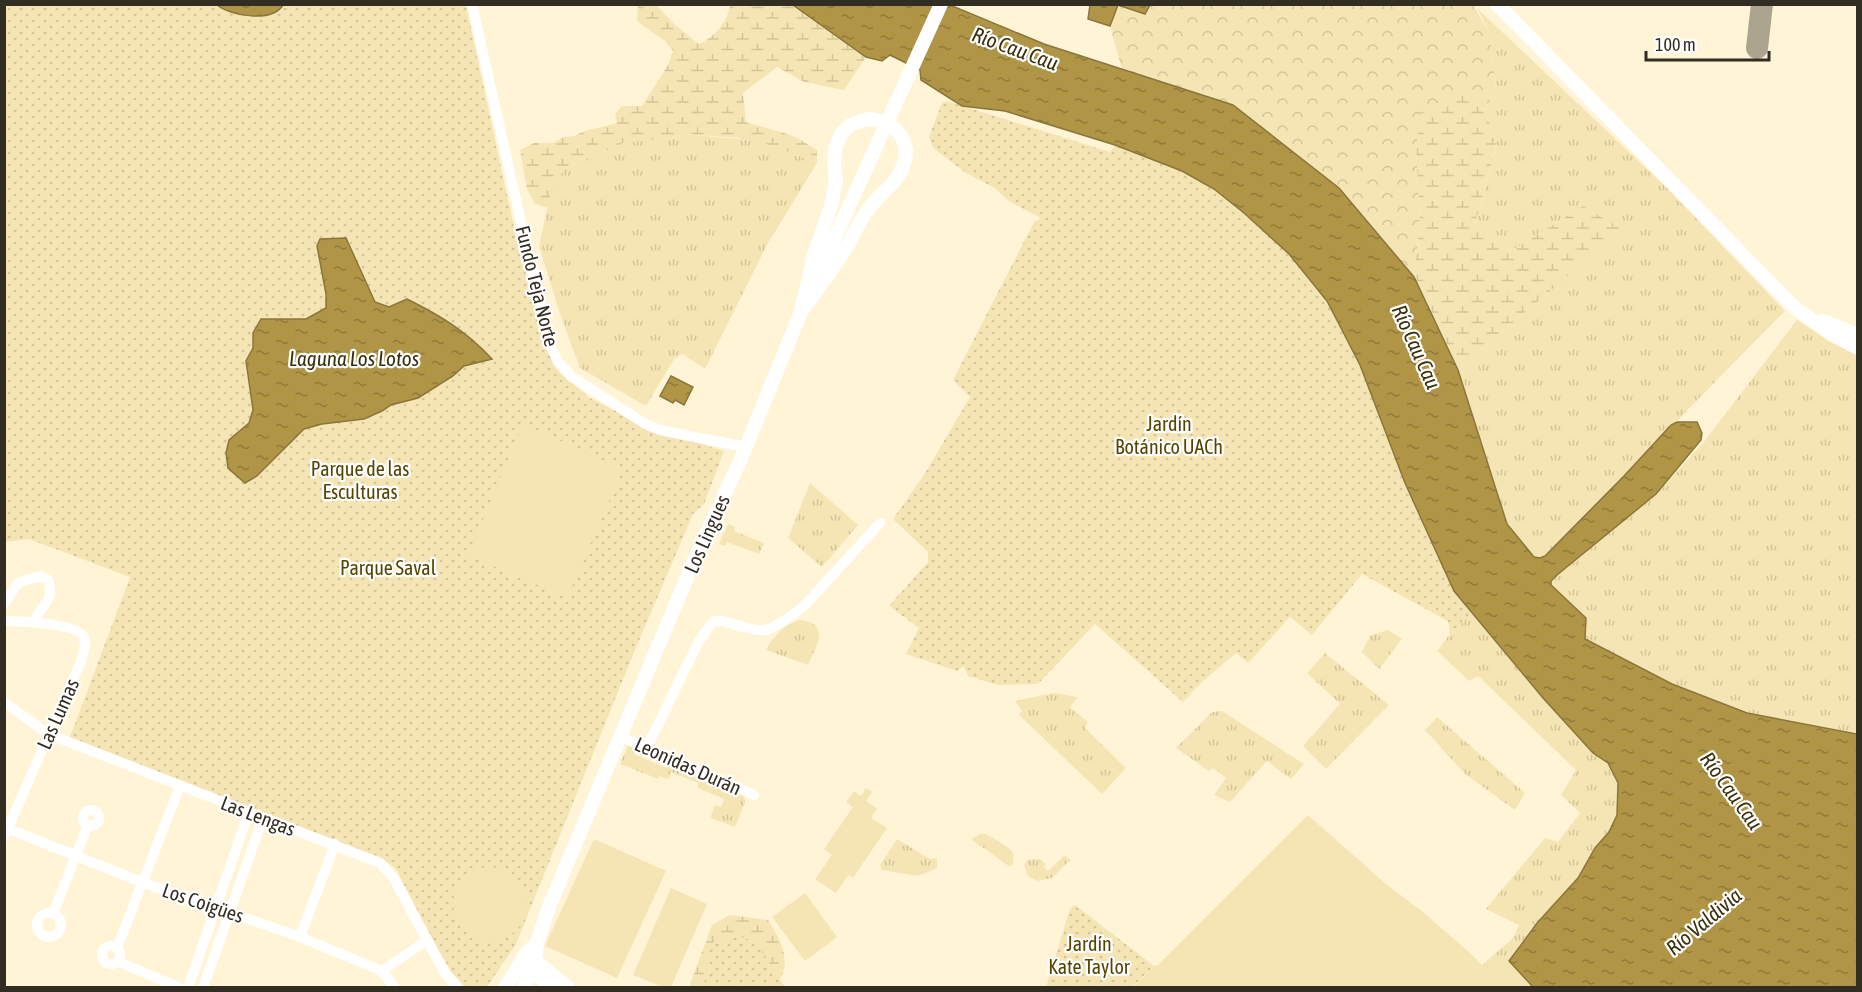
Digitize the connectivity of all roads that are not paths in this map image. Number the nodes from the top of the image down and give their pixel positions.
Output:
1 (472, 4) edge
2 (941, 4) edge
3 (1497, 4) edge
4 (1799, 310) junction
5 (801, 312) junction
6 (1857, 336) edge
7 (1857, 348) edge
8 (746, 447) junction
9 (880, 523) dead end
10 (4, 604) edge
11 (4, 621) edge
12 (35, 622) junction
13 (4, 702) edge
14 (48, 734) junction
15 (621, 737) junction
16 (647, 747) junction
17 (180, 786) junction
18 (754, 795) dead end
19 (249, 812) junction
20 (263, 818) junction
21 (88, 825) dead end
22 (6, 831) edge
23 (335, 844) junction
24 (76, 856) junction
25 (144, 883) junction
26 (216, 908) junction
27 (229, 912) junction
28 (53, 914) dead end
29 (300, 937) junction
30 (428, 940) junction
31 (117, 948) junction
32 (117, 961) junction
33 (528, 969) edge
34 (382, 971) junction
35 (180, 987) edge
36 (188, 987) edge
37 (203, 987) edge
38 (395, 987) edge
39 (458, 987) edge
40 (505, 987) edge
41 (552, 987) edge
42 (568, 987) edge

1 - 8 street, Fundo Teja Norte
2 - 5 main road, Los Lingues
3 - 4 main road
4 - 6 main road
4 - 7 main road
5 - 5 main road
5 - 8 main road, Los Lingues
8 - 15 main road, Los Lingues
9 - 16 street
10 - 12 street
11 - 12 street, Las Lumas
12 - 14 street, Las Lumas
13 - 14 street, Las Lengas
14 - 17 street, Las Lengas
14 - 22 street, Las Lumas
15 - 16 street, Leonidas Durán
15 - 33 main road, Los Lingues
16 - 18 street, Leonidas Durán
17 - 19 street, Las Lengas
17 - 25 street
19 - 20 street, Las Lengas
19 - 26 street
20 - 23 street, Las Lengas
20 - 27 street
21 - 24 street
22 - 24 street, Los Coigües
23 - 29 street
23 - 30 street, Las Lengas
24 - 25 street, Los Coigües
24 - 28 street
25 - 26 street, Los Coigües
25 - 31 street
26 - 27 street, Los Coigües
26 - 36 street
27 - 29 street, Los Coigües
27 - 37 street
29 - 34 street, Los Coigües
30 - 34 street
30 - 39 street, Las Lengas
31 - 32 street
31 - 32 street
32 - 35 street
33 - 40 main road, Los Lingues
33 - 41 main road
33 - 42 main road
34 - 38 street, Los Coigües

